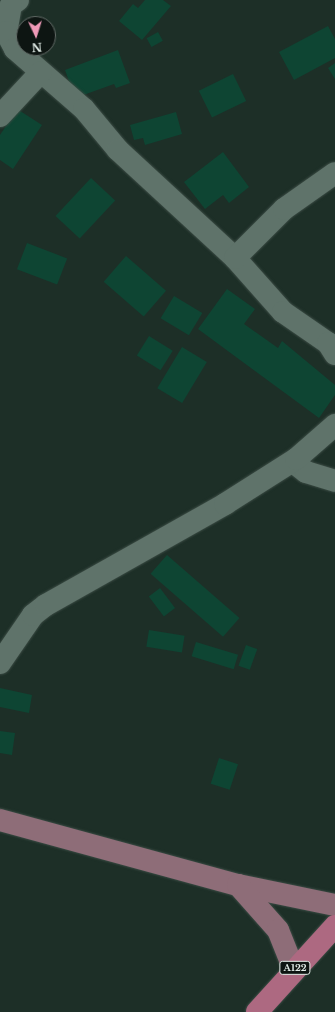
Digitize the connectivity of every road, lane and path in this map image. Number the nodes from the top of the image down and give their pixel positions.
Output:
1 (18, 0) edge
2 (41, 72) junction
3 (0, 116) edge
4 (335, 173) edge
5 (235, 258) junction
6 (335, 354) edge
7 (335, 425) edge
8 (296, 459) junction
9 (335, 481) edge
10 (0, 663) edge
11 (0, 820) edge
12 (238, 885) junction
13 (335, 905) edge
14 (335, 926) edge
15 (294, 970) junction
16 (257, 1012) edge

1 - 2 street
2 - 3 street
2 - 5 street
4 - 5 street
5 - 6 street
7 - 8 street
8 - 9 street
8 - 10 street
11 - 12 main road
12 - 13 main road
12 - 15 main road
14 - 15 highway, A122
15 - 16 highway, A122

